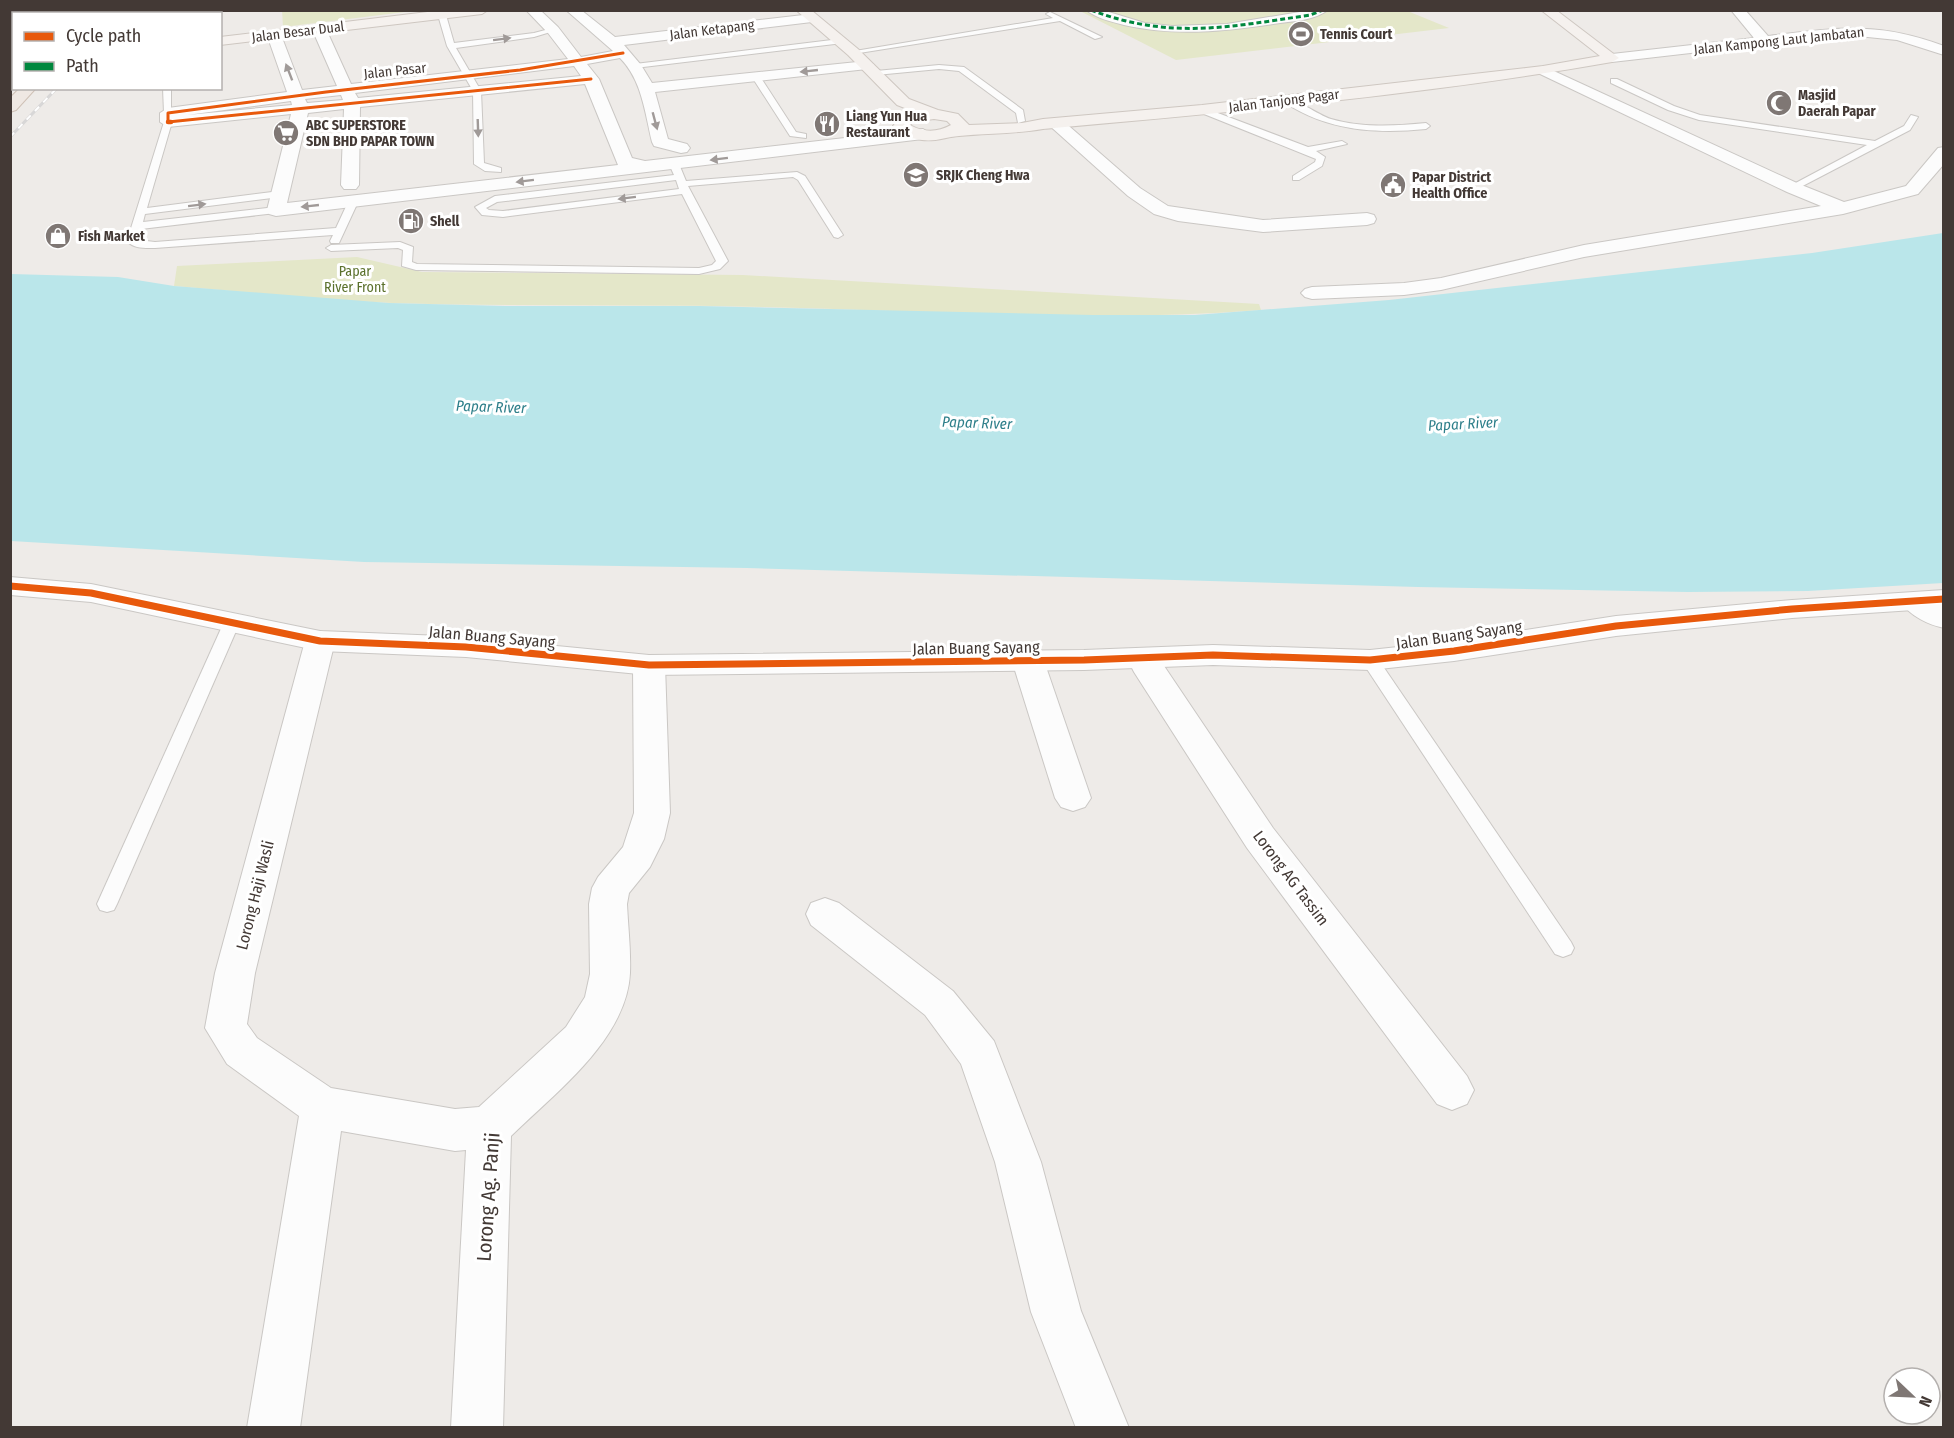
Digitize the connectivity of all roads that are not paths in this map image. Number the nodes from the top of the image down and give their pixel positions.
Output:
1 (482, 10) edge
2 (532, 10) edge
3 (572, 10) edge
4 (1090, 10) edge
5 (1323, 10) edge
6 (1547, 10) edge
7 (1737, 10) edge
8 (1047, 12) edge
9 (436, 13) edge
10 (810, 17) edge
11 (1885, 17) dead end
12 (1061, 19) junction
13 (267, 26) junction
14 (319, 29) junction
15 (553, 30) junction
16 (1865, 31) junction
17 (222, 35) edge
18 (1098, 37) dead end
19 (222, 40) edge
20 (1765, 41) junction
21 (451, 46) junction
22 (846, 46) junction
23 (617, 47) junction
24 (1944, 51) edge
25 (1612, 58) junction
26 (578, 63) junction
27 (871, 69) junction
28 (1543, 70) junction
29 (756, 77) junction
30 (641, 78) junction
31 (592, 81) junction
32 (1614, 81) dead end
33 (473, 84) junction
34 (27, 90) edge
35 (167, 90) edge
36 (350, 96) junction
37 (1287, 100) junction
38 (299, 102) junction
39 (10, 107) edge
40 (1202, 110) junction
41 (904, 114) junction
42 (168, 117) junction
43 (1699, 117) junction
44 (1914, 117) dead end
45 (1021, 121) junction
46 (1049, 123) junction
47 (1656, 123) junction
48 (953, 124) junction
49 (1426, 126) dead end
50 (923, 134) junction
51 (803, 136) junction
52 (1342, 144) dead end
53 (1877, 144) junction
54 (1307, 150) junction
55 (1944, 152) edge
56 (623, 154) junction
57 (647, 167) junction
58 (498, 171) junction
59 (680, 173) junction
60 (1296, 178) dead end
61 (1793, 188) junction
62 (351, 193) junction
63 (278, 202) junction
64 (1843, 208) junction
65 (139, 212) junction
66 (1367, 219) dead end
67 (136, 226) junction
68 (340, 231) junction
69 (838, 235) dead end
70 (332, 248) junction
71 (326, 259) dead end
72 (1312, 293) dead end
73 (10, 586) edge
74 (1930, 601) edge
75 (1944, 619) edge
76 (232, 622) junction
77 (321, 641) junction
78 (1143, 658) junction
79 (1370, 660) junction
80 (1028, 661) junction
81 (649, 665) junction
82 (1073, 798) dead end
83 (106, 904) dead end
84 (825, 914) dead end
85 (1563, 948) dead end
86 (1452, 1090) dead end
87 (322, 1107) junction
88 (489, 1127) junction
89 (273, 1428) edge
90 (477, 1428) edge
91 (1103, 1428) edge

1 - 9 main road, Jalan Besar Dual
2 - 15 street
3 - 23 street
4 - 5 street
6 - 25 main road
7 - 20 street
8 - 12 lane
8 - 22 lane
9 - 13 main road, Jalan Besar Dual
9 - 14 main road, Jalan Besar Dual
9 - 21 lane
10 - 22 main road
10 - 23 street, Jalan Ketapang
11 - 16 street
12 - 18 lane
12 - 22 lane
13 - 14 main road, Jalan Besar Dual
13 - 17 main road, Jalan Besar Dual
13 - 19 main road, Jalan Besar Dual
38 -> 13 street
14 - 36 street
21 -> 15 lane
15 - 26 street
16 - 20 street, Jalan Kampong Laut Jambatan
16 - 24 street, Jalan Kampong Laut Jambatan
20 - 25 street, Jalan Kampong Laut Jambatan
21 - 33 lane
22 - 27 main road
22 - 30 lane
23 - 26 street, Jalan Pasar
23 - 30 street
25 - 28 main road, Jalan Tanjong Pagar
26 - 31 street
26 - 33 street, Jalan Pasar
27 -> 29 street, Jalan Pasar
27 - 41 main road
27 - 45 lane
28 - 37 main road, Jalan Tanjong Pagar
28 - 47 street
29 - 30 street, Jalan Pasar
29 - 51 lane
30 - 31 street, Jalan Pasar
30 -> 59 street
31 - 33 street, Jalan Pasar
31 - 56 street
32 - 43 lane
33 - 36 street, Jalan Pasar
33 -> 58 lane
34 - 39 main road
35 - 42 lane
36 - 38 street, Jalan Pasar
36 - 62 street
37 - 40 main road, Jalan Tanjong Pagar
37 - 49 lane
38 - 42 street, Jalan Pasar
38 - 63 street
40 - 46 main road, Jalan Tanjong Pagar
40 - 54 lane
41 - 48 main road
41 - 50 main road
41 - 51 street
42 - 65 lane
43 - 47 lane
43 - 53 lane
44 - 53 lane
45 - 46 main road
45 - 48 main road
46 - 48 main road, Jalan Tanjong Pagar
46 - 66 street
47 - 61 street
48 - 50 main road
50 -> 59 street
51 - 59 street
52 - 54 lane
53 - 61 lane
54 - 60 lane
55 - 64 street
56 - 57 street
56 - 58 street
56 - 59 street
57 - 59 street
57 -> 62 street
58 - 62 street
59 -> 59 lane
59 - 69 lane
59 - 70 lane
61 - 64 street
62 - 63 street
62 - 68 lane
65 -> 63 lane
63 - 67 lane
64 - 72 street
65 - 67 lane
67 - 68 lane
68 - 70 lane
70 - 71 lane
73 - 76 street, Jalan Buang Sayang
74 - 75 street
74 - 79 street, Jalan Buang Sayang
76 - 77 street, Jalan Buang Sayang
76 - 83 lane
77 - 81 street, Jalan Buang Sayang
77 - 87 street, Lorong Haji Wasli
78 - 79 street, Jalan Buang Sayang
78 - 80 street, Jalan Buang Sayang
78 - 86 street, Lorong AG Tassim
79 - 85 lane
80 - 81 street, Jalan Buang Sayang
80 - 82 street
81 - 88 street, Lorong Ag. Panji
84 - 91 street
87 - 88 street
87 - 89 street
88 - 90 street, Lorong Ag. Panji

